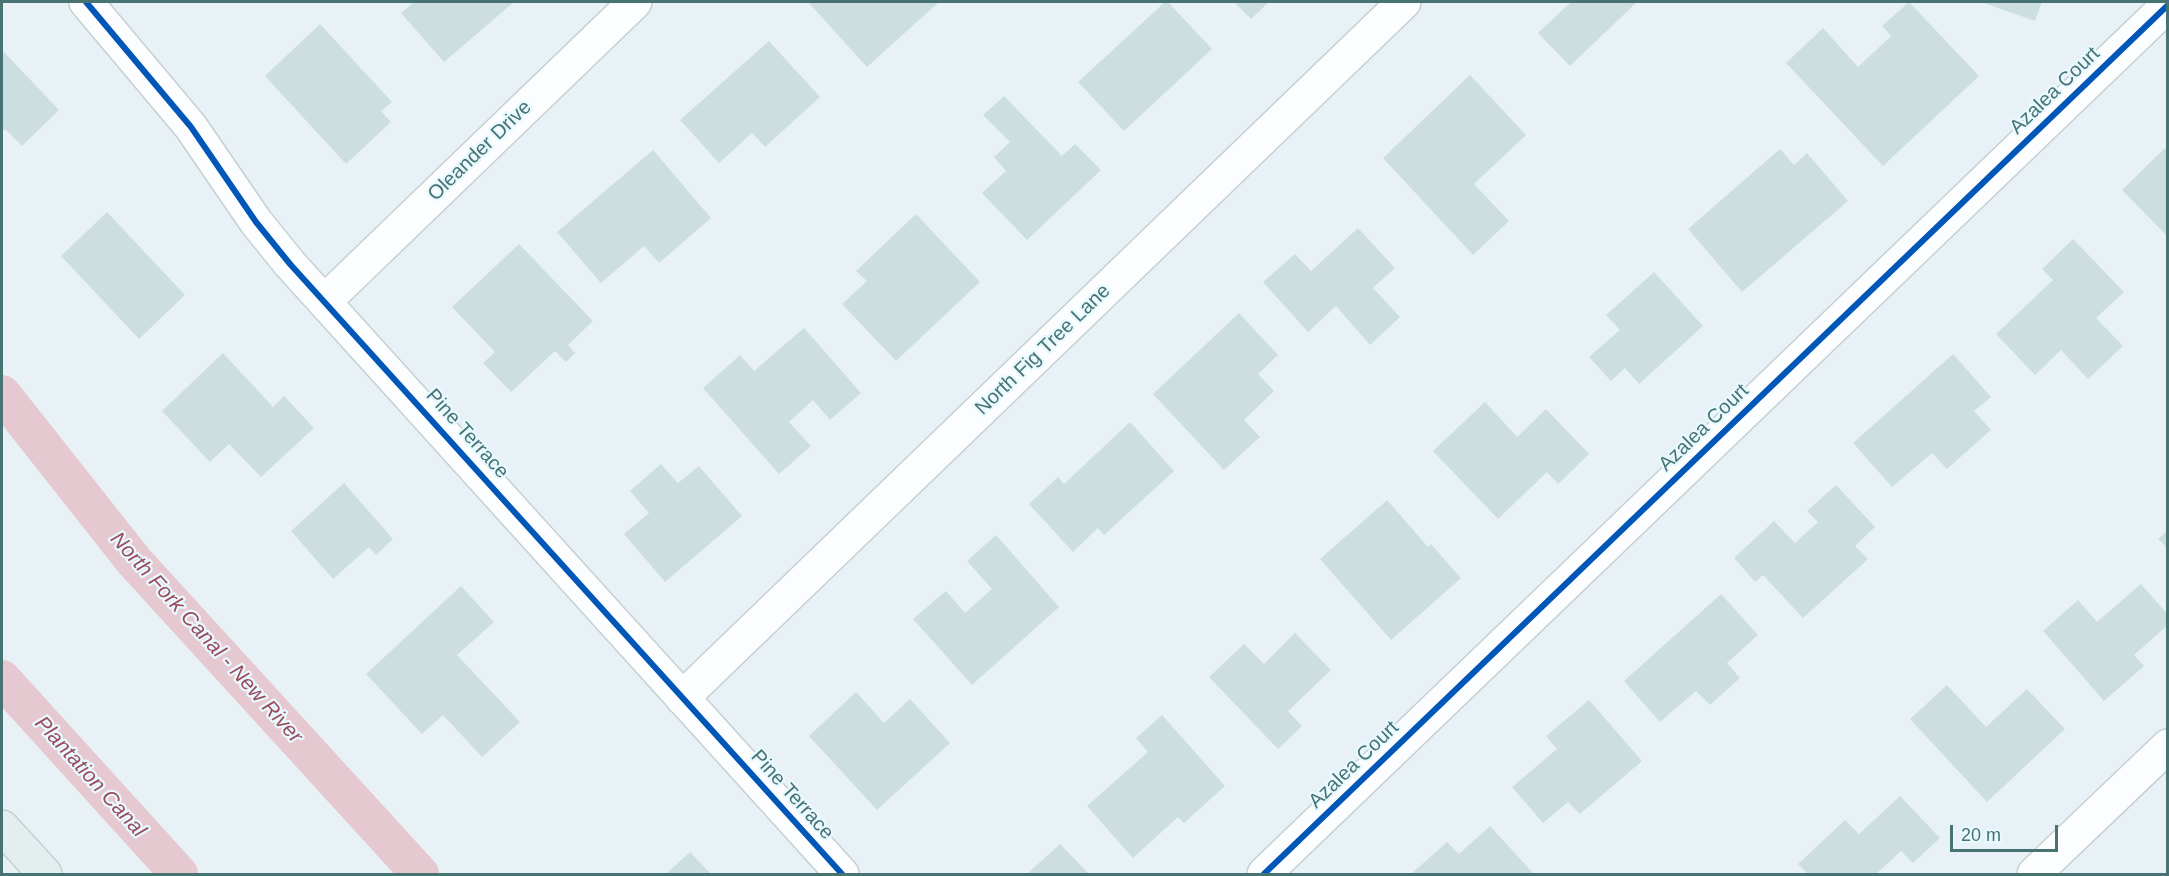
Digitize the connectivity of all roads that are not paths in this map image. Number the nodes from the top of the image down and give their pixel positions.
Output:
1 (86, 2) edge
2 (635, 2) edge
3 (1404, 2) edge
4 (2168, 5) edge
5 (325, 301) junction
6 (682, 698) junction
7 (2168, 746) edge
8 (2, 826) edge
9 (45, 874) edge
10 (842, 874) edge
11 (1264, 874) edge
12 (2034, 874) edge

1 - 5 street, Pine Terrace
2 - 5 street, Oleander Drive
3 - 6 street, North Fig Tree Lane
4 - 11 street, Azalea Court
5 - 6 street, Pine Terrace
6 - 10 street, Pine Terrace
7 - 12 street
8 - 9 highway

